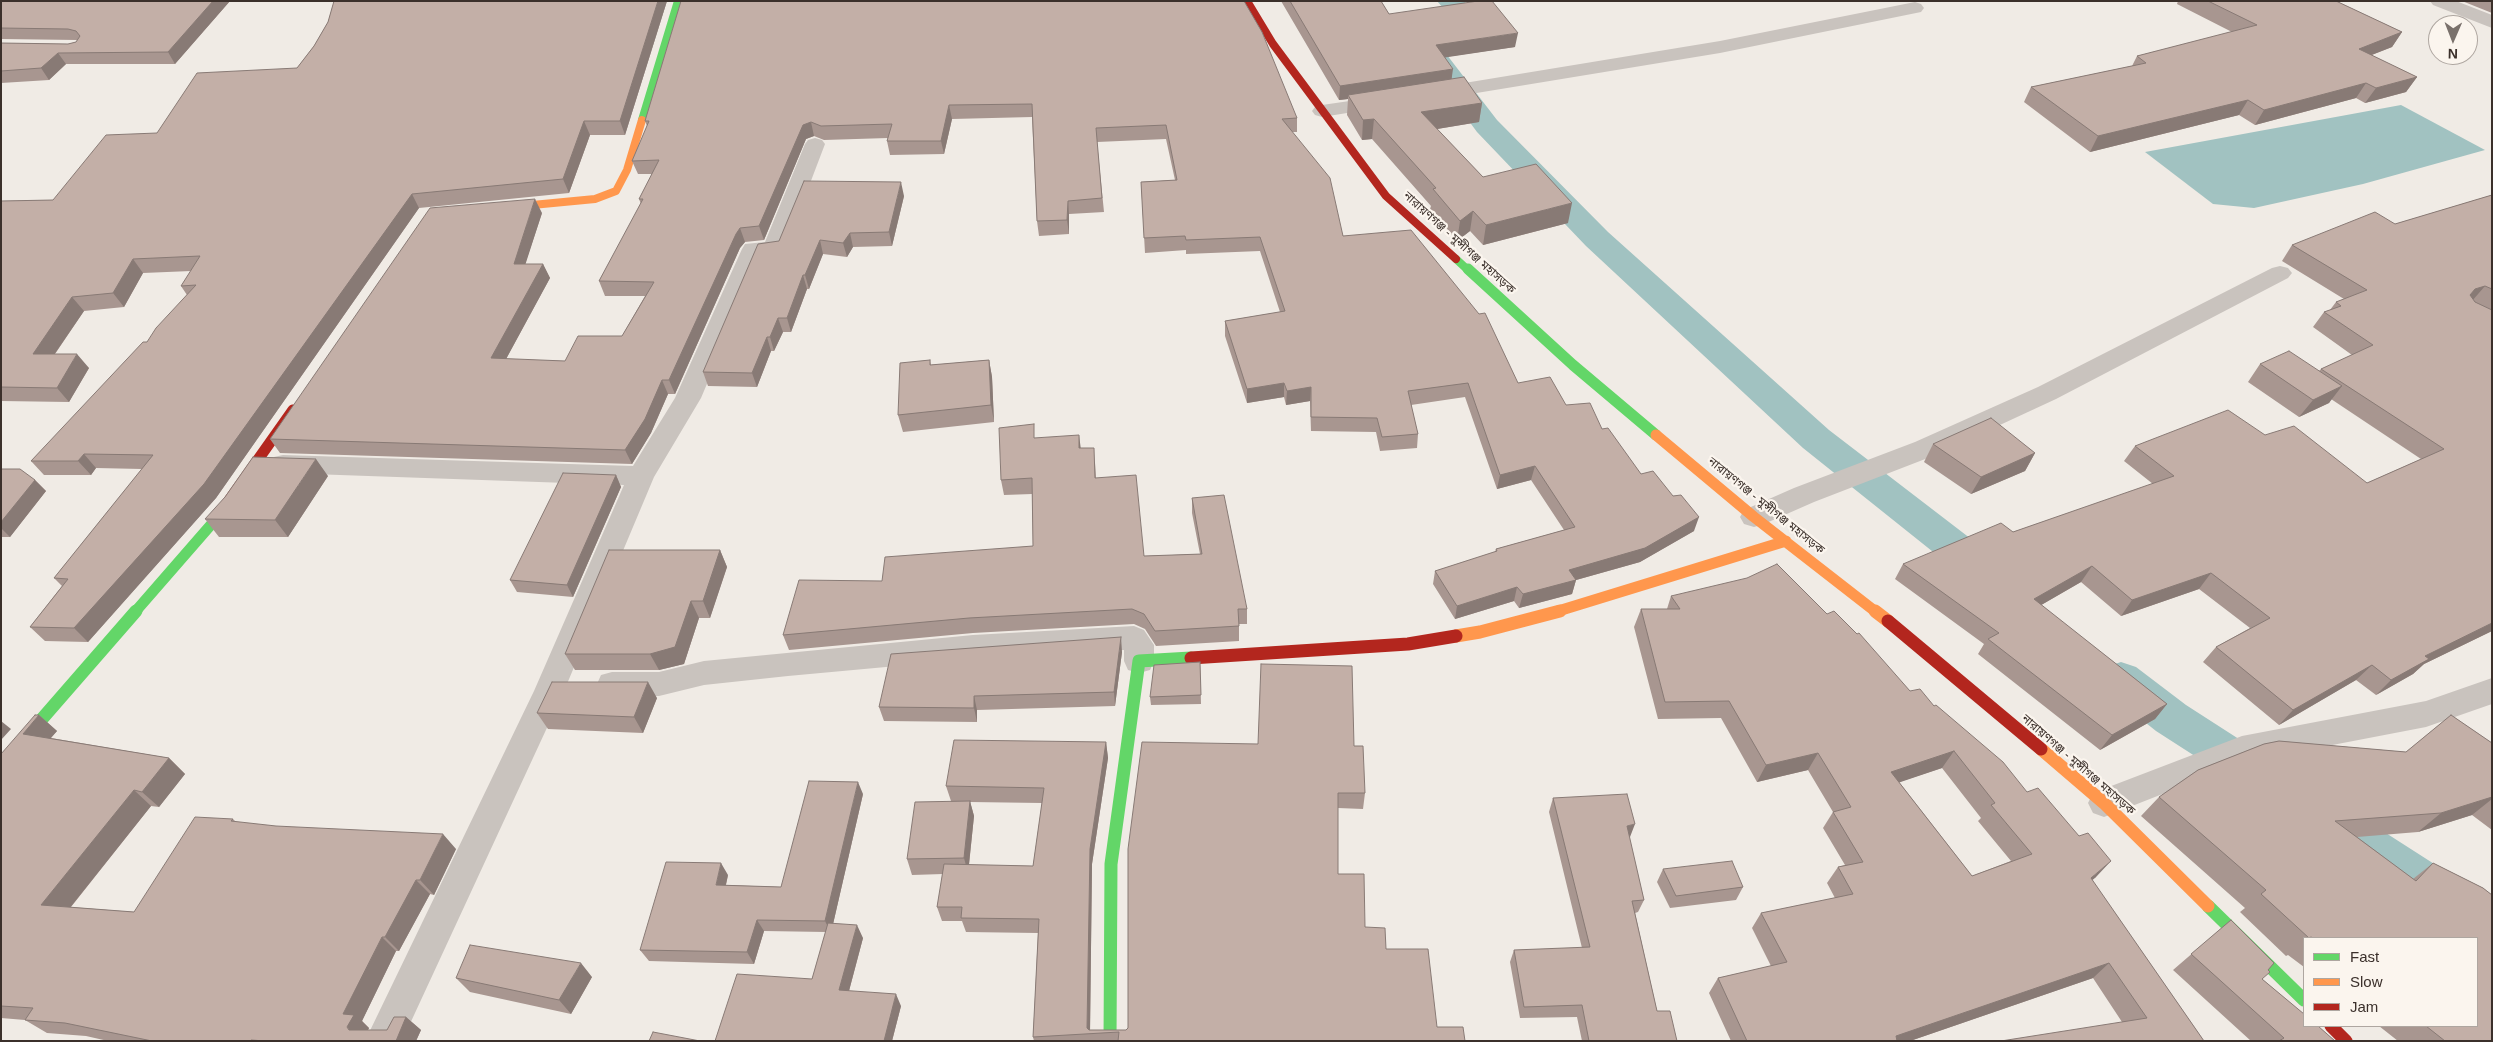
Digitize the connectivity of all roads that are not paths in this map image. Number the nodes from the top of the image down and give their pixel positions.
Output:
1 (678, 1) edge
2 (1247, 1) edge
3 (2439, 1) edge
4 (1915, 8) dead end
5 (2492, 22) edge
6 (1322, 111) junction
7 (815, 144) dead end
8 (488, 209) edge
9 (2280, 273) dead end
10 (301, 399) edge
11 (256, 463) junction
12 (641, 476) junction
13 (1754, 517) junction
14 (1786, 541) junction
15 (1139, 661) junction
16 (551, 685) junction
17 (2492, 691) edge
18 (1, 766) edge
19 (2104, 803) junction
20 (2303, 999) edge
21 (2332, 1027) edge
22 (383, 1041) edge
23 (1110, 1041) edge
24 (2346, 1041) edge

1 - 8 street
2 - 6 street, নারায়ণগঞ্জ - মুন্সীগঞ্জ মহাসড়ক
3 - 5 street
4 - 6 street
6 - 13 street, নারায়ণগঞ্জ - মুন্সীগঞ্জ মহাসড়ক
7 - 12 street
9 - 13 street
10 - 11 street
11 - 12 street
11 - 18 street
12 - 16 street
13 - 14 street, নারায়ণগঞ্জ - মুন্সীগঞ্জ মহাসড়ক
14 - 15 street
14 - 19 street, নারায়ণগঞ্জ - মুন্সীগঞ্জ মহাসড়ক
15 - 16 street
15 - 23 street
16 - 22 street
17 - 19 street
19 - 20 street, নারায়ণগঞ্জ - মুন্সীগঞ্জ মহাসড়ক
21 - 24 street

